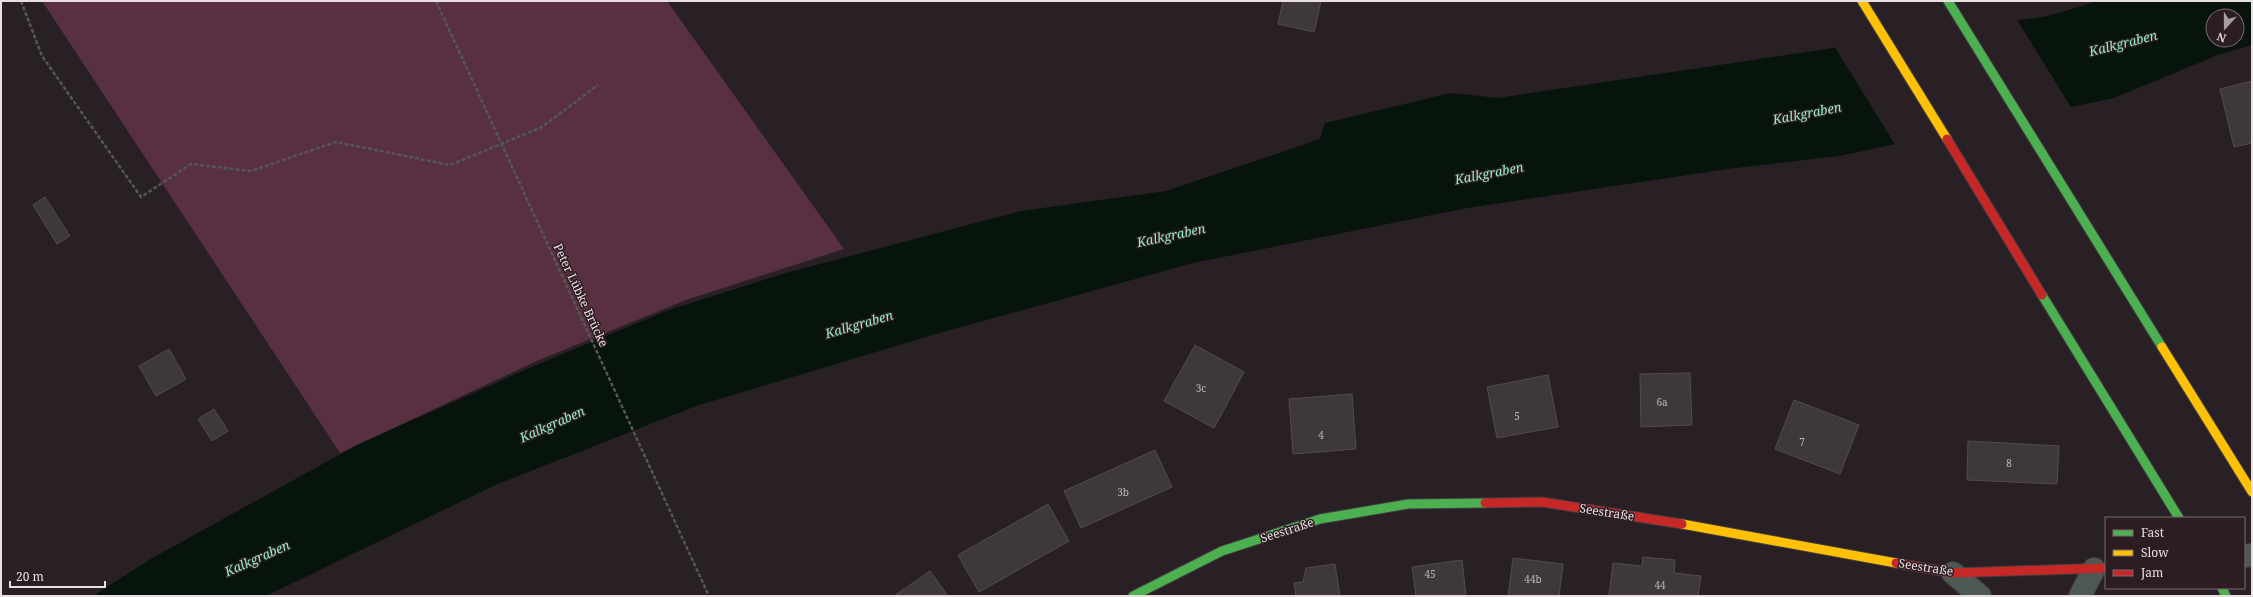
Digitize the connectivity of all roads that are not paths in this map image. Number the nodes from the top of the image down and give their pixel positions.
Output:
1 (1862, 1) edge
2 (1948, 1) edge
3 (2252, 492) edge
4 (2178, 517) edge
5 (2100, 569) edge
6 (1953, 573) junction
7 (1133, 596) edge
8 (1980, 596) edge
9 (2080, 596) edge

1 - 4 main road
2 - 3 main road
5 - 6 main road, Seestraße
5 - 9 street, Seestraße
6 - 7 main road, Seestraße
6 - 8 street

